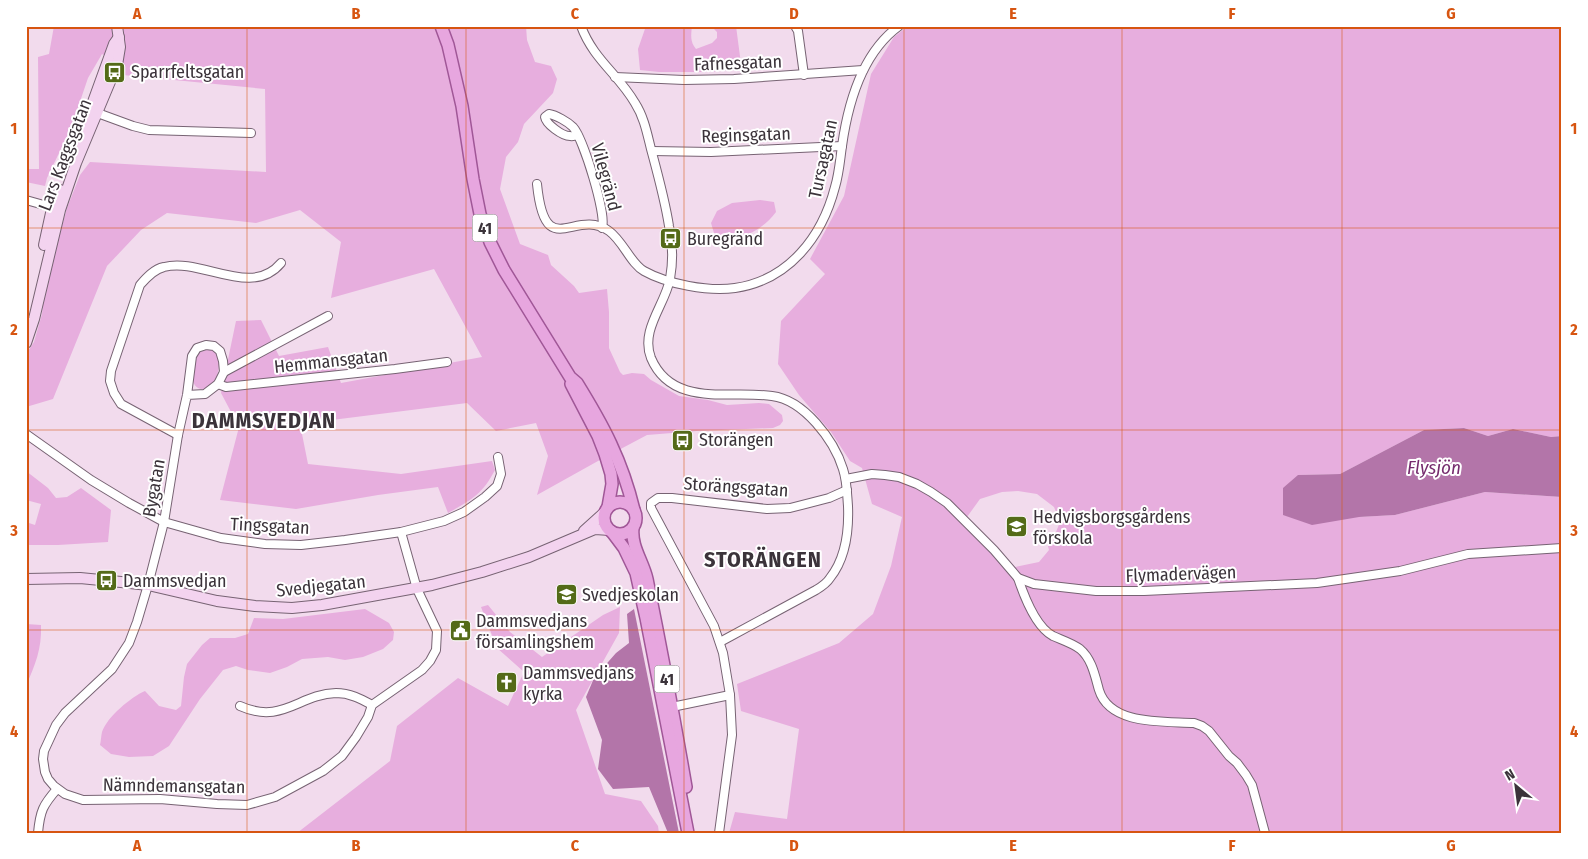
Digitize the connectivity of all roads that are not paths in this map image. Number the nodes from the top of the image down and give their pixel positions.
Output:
1 (118, 26) edge
2 (433, 26) edge
3 (441, 26) edge
4 (581, 26) edge
5 (795, 26) edge
6 (899, 26) edge
7 (450, 59) junction
8 (863, 70) junction
9 (804, 75) junction
10 (615, 77) junction
11 (94, 111) junction
12 (251, 133) dead end
13 (578, 135) dead end
14 (842, 146) junction
15 (652, 151) junction
16 (537, 184) dead end
17 (26, 200) edge
18 (56, 209) junction
19 (602, 228) junction
20 (281, 263) dead end
21 (670, 280) junction
22 (328, 316) dead end
23 (26, 325) edge
24 (26, 343) edge
25 (447, 362) dead end
26 (224, 372) junction
27 (570, 377) junction
28 (218, 384) junction
29 (187, 395) junction
30 (26, 434) edge
31 (178, 435) junction
32 (498, 457) dead end
33 (846, 479) junction
34 (847, 490) junction
35 (607, 509) junction
36 (634, 510) junction
37 (164, 522) junction
38 (633, 528) junction
39 (611, 531) junction
40 (402, 532) junction
41 (582, 534) junction
42 (1558, 549) edge
43 (1018, 578) junction
44 (26, 579) edge
45 (148, 585) junction
46 (417, 589) junction
47 (720, 642) junction
48 (730, 695) junction
49 (372, 705) junction
50 (240, 706) dead end
51 (667, 708) junction
52 (57, 789) junction
53 (38, 833) edge
54 (688, 833) edge
55 (694, 833) edge
56 (719, 833) edge
57 (1265, 833) edge

1 - 11 street, Lars Kaggsgatan
2 - 7 main road, 41
3 - 7 main road, 41
4 - 10 street
5 - 9 street
6 - 8 street, Tursagatan
7 - 27 main road, 41
8 - 9 street, Fafnesgatan
8 - 14 street, Tursagatan
9 - 10 street, Fafnesgatan
10 - 15 street
11 - 12 street
11 - 18 street, Lars Kaggsgatan
13 - 19 street, Vilegränd
14 - 15 street, Reginsgatan
14 - 21 street, Tursagatan
15 - 21 street
16 - 19 street
17 - 18 street
18 - 23 street, Lars Kaggsgatan
18 - 24 street, Lars Kaggsgatan
19 - 21 street, Tursagatan
20 - 31 street
21 - 33 street
22 - 26 street
25 - 28 street, Hemmansgatan
26 - 28 street
26 - 29 street, Bygatan
27 - 35 main road, 41
27 - 36 main road, 41
28 - 29 street
29 - 31 street, Bygatan
30 - 37 street, Tingsgatan
31 - 37 street, Bygatan
32 - 40 street, Tingsgatan
33 - 34 street
33 - 43 street
34 - 47 street
34 - 47 street, Storängsgatan
35 - 36 main road
35 - 39 main road, 41
35 - 41 street, Svedjegatan
36 - 38 main road, 41
37 - 40 street, Tingsgatan
37 - 45 street, Bygatan
38 - 39 main road
38 - 51 main road, 41
39 - 41 street, Svedjegatan
39 - 51 main road, 41
40 - 46 street
41 - 46 street, Svedjegatan
42 - 43 street, Flymadervägen
43 - 57 street
44 - 45 street, Svedjegatan
45 - 46 street, Svedjegatan
45 - 52 street
46 - 49 street
47 - 48 street
48 - 51 street
48 - 56 street
49 - 50 street
49 - 52 street, Nämndemansgatan
51 - 54 main road, 41
51 - 55 main road, 41
52 - 53 street

